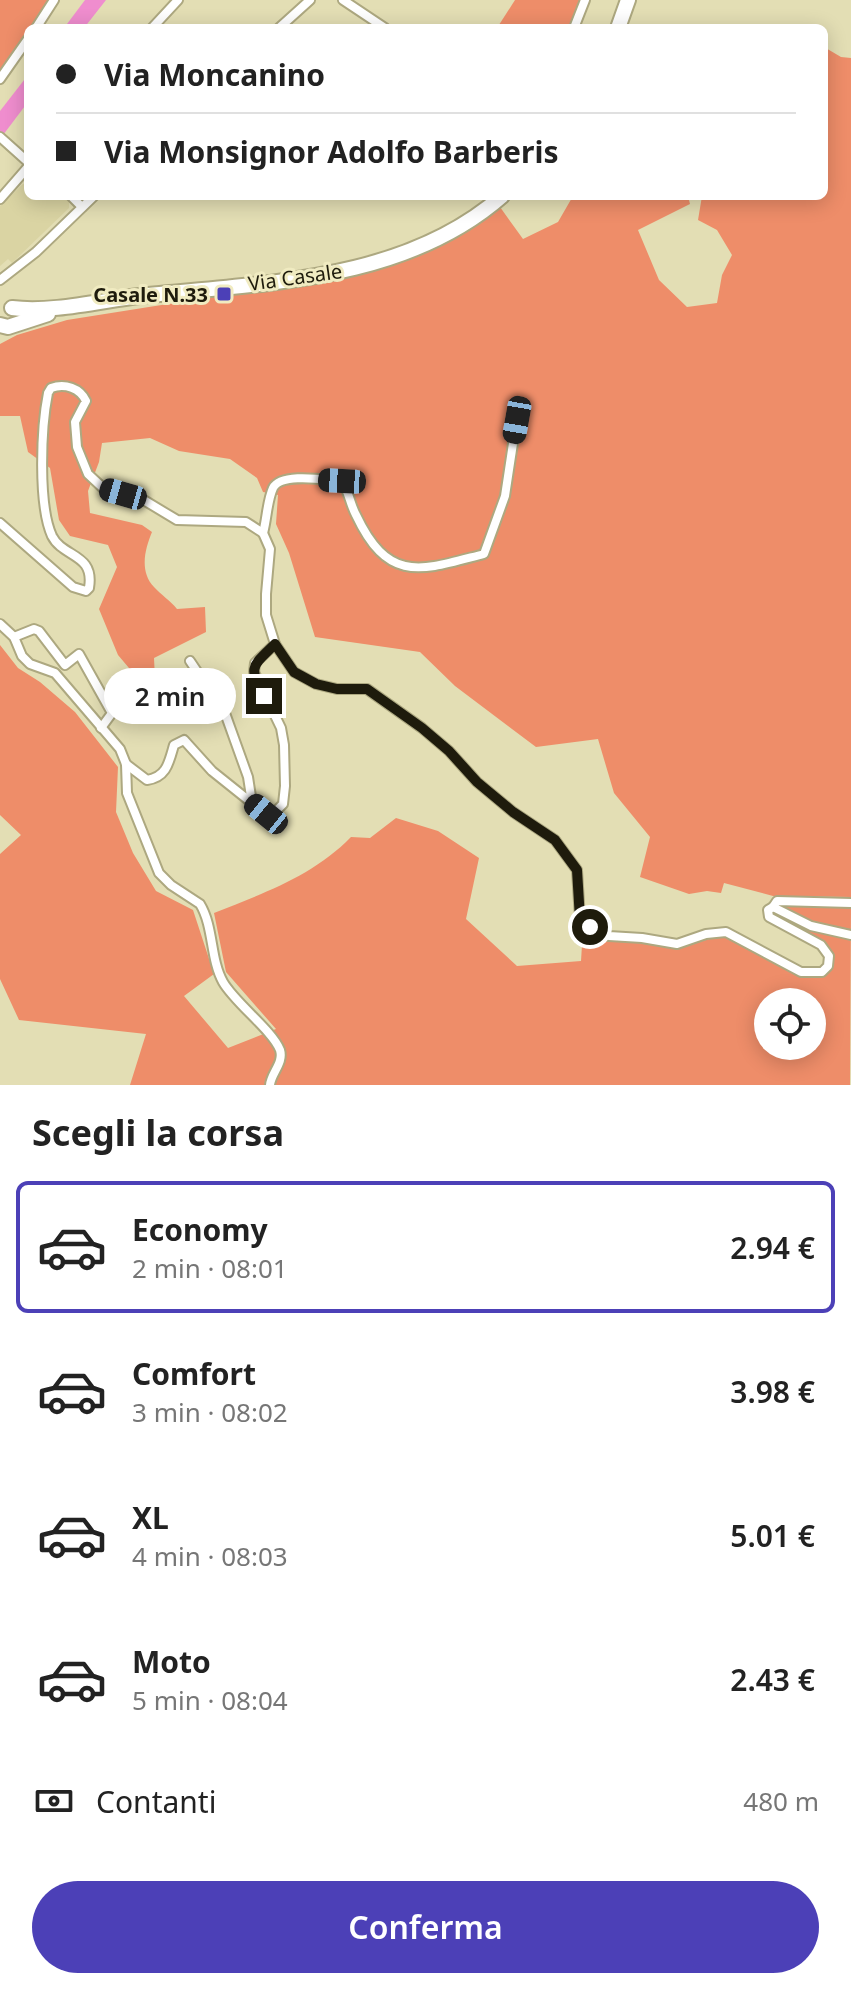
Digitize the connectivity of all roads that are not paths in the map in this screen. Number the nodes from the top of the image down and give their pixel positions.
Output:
1 (54, 0) edge
2 (178, 0) edge
3 (343, 0) edge
4 (585, 0) edge
5 (628, 0) edge
6 (304, 2) edge
7 (39, 24) edge
8 (156, 24) edge
9 (286, 24) edge
10 (379, 24) edge
11 (576, 24) edge
12 (619, 24) edge
13 (24, 45) edge
14 (0, 79) edge
15 (2, 138) edge
16 (24, 161) edge
17 (24, 170) edge
18 (0, 199) edge
19 (75, 200) edge
20 (90, 200) edge
21 (497, 200) edge
22 (82, 207) junction
23 (0, 280) edge
24 (5, 311) edge
25 (519, 404) dead end
26 (0, 523) edge
27 (263, 533) junction
28 (0, 624) edge
29 (14, 637) junction
30 (275, 644) junction
31 (190, 661) dead end
32 (101, 728) junction
33 (126, 764) junction
34 (252, 803) junction
35 (851, 903) edge
36 (773, 907) junction
37 (851, 935) edge
38 (270, 1085) edge

1 - 7 street
2 - 8 street
3 - 10 street
4 - 11 street
5 - 12 main road
6 - 9 street
13 - 14 street
15 - 16 street
17 - 18 street
19 - 22 street
20 - 22 street
21 - 24 main road, Via Casale
22 - 23 street
25 - 27 street
26 - 27 street
27 - 30 street
28 - 29 street
29 - 32 street
29 - 32 street
30 - 34 street
30 - 36 street
31 - 34 street
32 - 33 street
33 - 34 street
33 - 38 street
35 - 36 street
36 - 37 street

